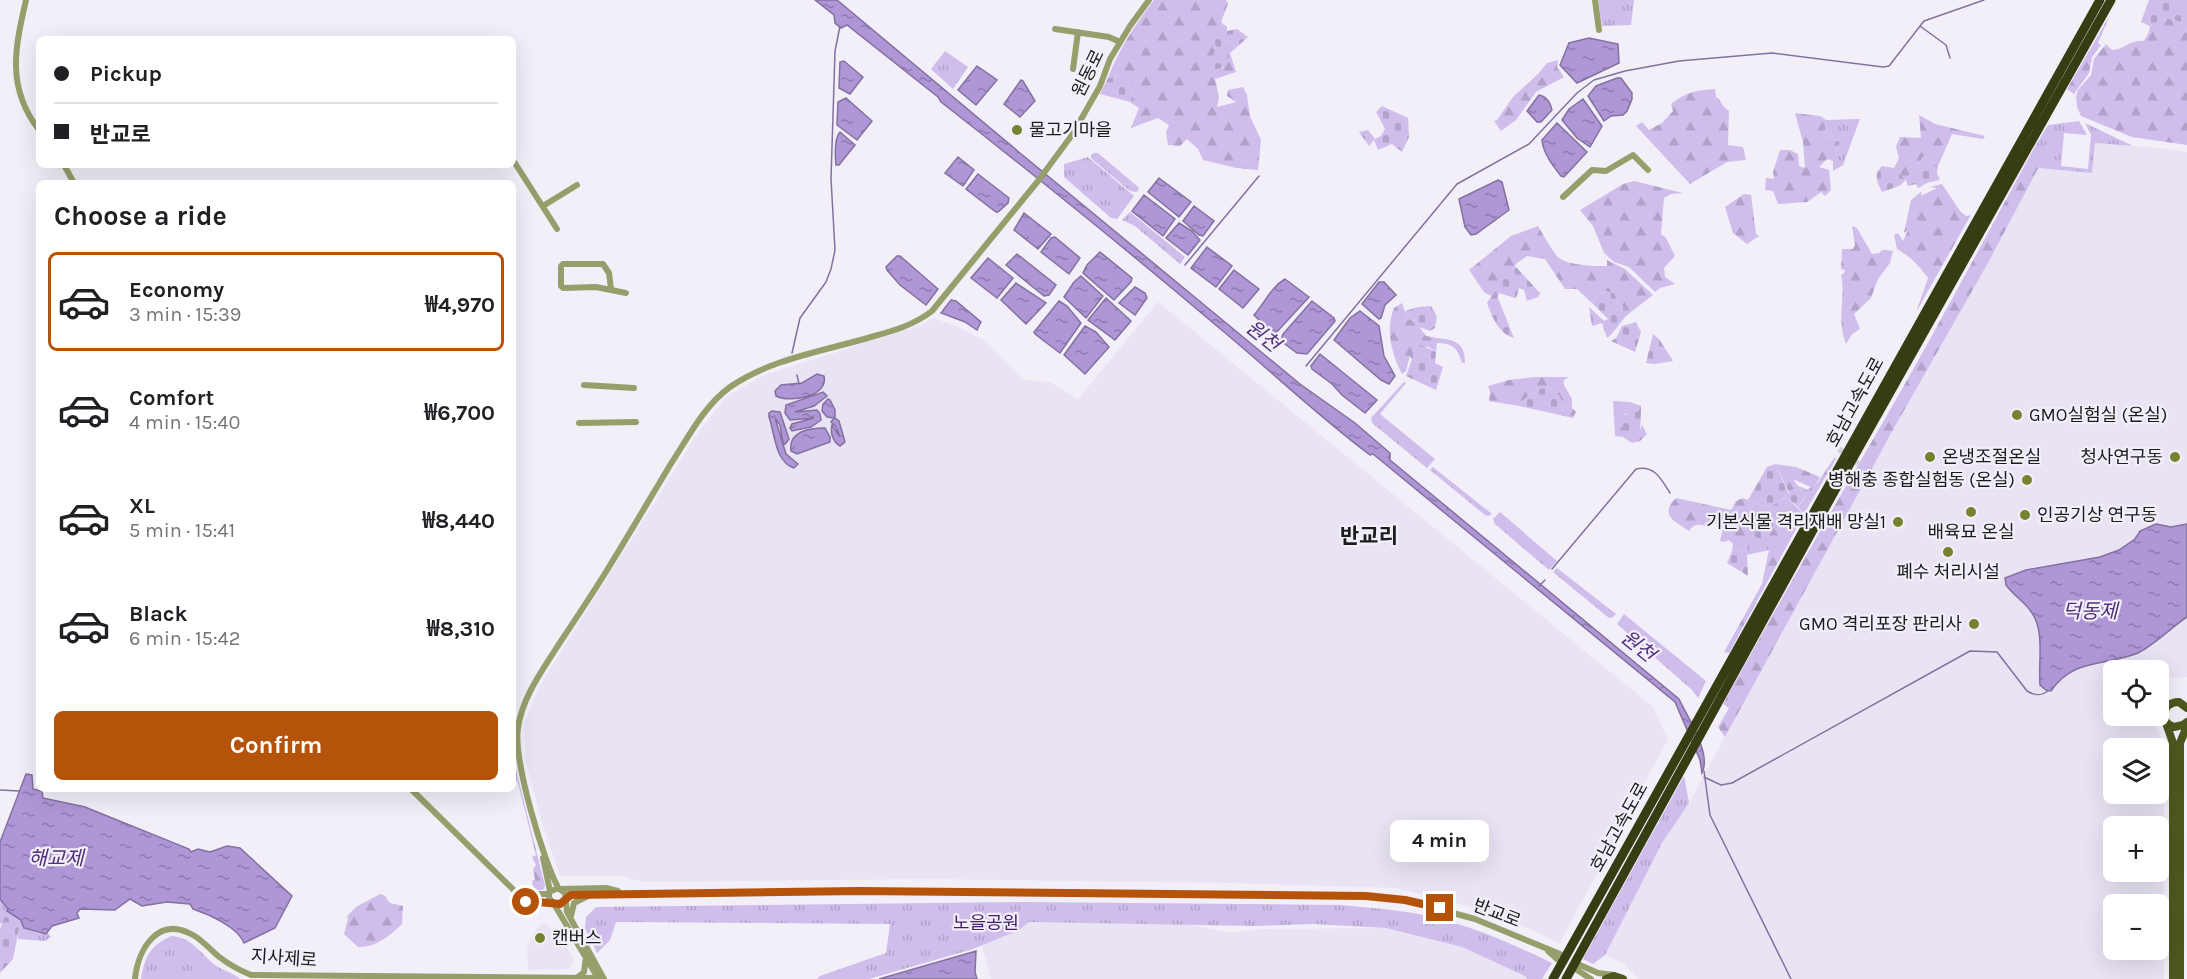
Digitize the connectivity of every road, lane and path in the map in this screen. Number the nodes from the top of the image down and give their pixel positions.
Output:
1 (26, 0) edge
2 (1149, 0) edge
3 (1595, 0) edge
4 (2100, 0) edge
5 (2111, 0) edge
6 (1055, 29) dead end
7 (1599, 30) dead end
8 (1078, 32) junction
9 (1120, 42) junction
10 (1073, 69) dead end
11 (36, 124) edge
12 (516, 165) edge
13 (1648, 170) dead end
14 (577, 185) dead end
15 (1563, 197) dead end
16 (543, 206) junction
17 (557, 229) dead end
18 (611, 289) junction
19 (626, 293) dead end
20 (584, 385) dead end
21 (634, 388) dead end
22 (636, 422) dead end
23 (579, 423) dead end
24 (2169, 704) edge
25 (2185, 704) edge
26 (2169, 724) edge
27 (2187, 724) edge
28 (2167, 726) edge
29 (414, 792) edge
30 (540, 842) junction
31 (560, 889) junction
32 (549, 892) junction
33 (624, 893) junction
34 (517, 894) junction
35 (592, 894) junction
36 (534, 895) junction
37 (565, 899) junction
38 (528, 904) junction
39 (553, 904) junction
40 (571, 916) junction
41 (586, 956) junction
42 (1559, 957) dead end
43 (1614, 975) junction
44 (251, 977) edge
45 (577, 977) junction
46 (516, 978) edge
47 (135, 979) edge
48 (439, 979) edge
49 (600, 979) edge
50 (1554, 979) edge
51 (1566, 979) edge
52 (1591, 979) edge
53 (1606, 979) edge
54 (1623, 979) edge
55 (2173, 979) edge
56 (2180, 979) edge

1 - 11 street
2 - 9 street, 원동로
3 - 7 street
4 - 50 highway, 호남고속도로
5 - 51 highway, 호남고속도로
6 - 8 street
8 - 9 street
8 - 10 street
9 - 30 street, 원동로
12 - 16 street
13 - 15 street
14 - 16 street
16 - 17 street
18 - 18 street
18 - 19 street
20 - 21 street
22 - 23 street
24 - 25 main road
26 - 27 main road
27 - 56 main road
28 - 55 main road
29 - 34 street
30 - 31 street
30 - 32 street
31 - 32 street
31 - 33 street, 반교로
31 - 37 street
32 - 36 street
32 - 39 street
33 - 35 street, 반교로
33 - 42 street, 반교로
34 - 36 street
34 - 38 street
35 - 37 street, 반교로
35 - 40 street
36 - 38 street
37 - 39 street
37 - 40 street
38 - 39 street
39 - 41 street
40 - 49 street
41 - 45 street
41 - 49 street
43 - 52 street
43 - 53 main road
43 - 54 main road
44 - 47 street, 지사제로
44 - 48 street, 지사제로
45 - 46 street, 지사제로
45 - 49 street, 지사제로
46 - 48 street, 지사제로

